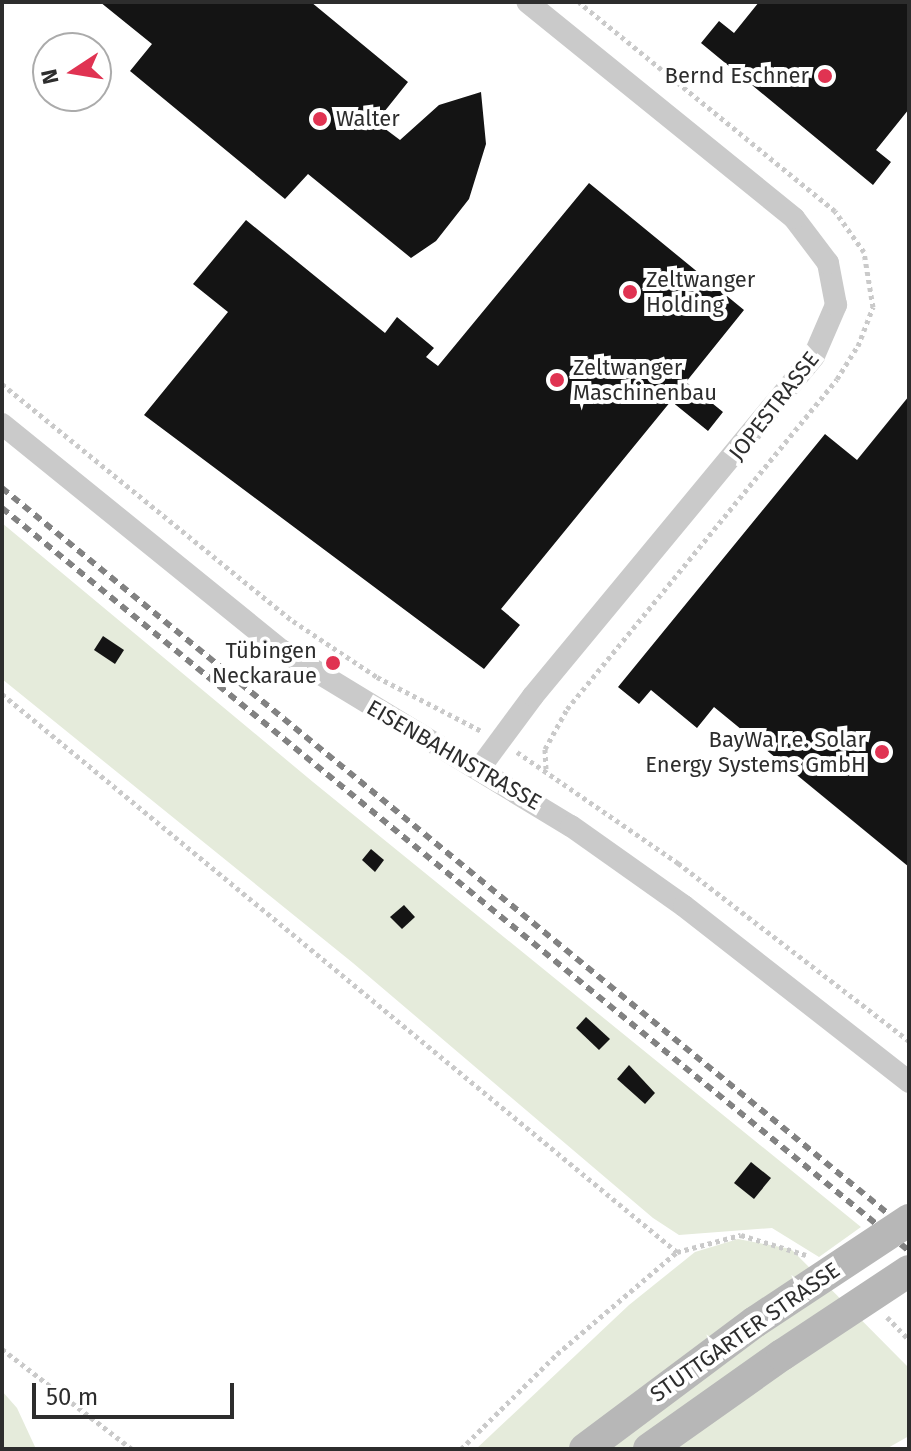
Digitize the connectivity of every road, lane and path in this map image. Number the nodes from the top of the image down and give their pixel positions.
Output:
1 (527, 2) edge
2 (579, 2) edge
3 (2, 384) edge
4 (2, 424) edge
5 (2, 694) edge
6 (498, 741) junction
7 (479, 769) junction
8 (546, 770) junction
9 (909, 1041) edge
10 (909, 1082) edge
11 (909, 1220) edge
12 (677, 1252) junction
13 (814, 1260) dead end
14 (909, 1271) edge
15 (874, 1307) dead end
16 (909, 1340) edge
17 (2, 1349) edge
18 (132, 1449) edge
19 (461, 1449) edge
20 (585, 1449) edge
21 (649, 1449) edge

1 - 6 street, JOPESTRASSE
2 - 8 path
3 - 6 path
4 - 7 street, EISENBAHNSTRASSE
5 - 12 path
6 - 7 street, JOPESTRASSE
6 - 8 path
7 - 10 street, EISENBAHNSTRASSE
8 - 9 path
11 - 20 main road, STUTTGARTER STRASSE, bridge
12 - 13 path
12 - 19 path
14 - 21 main road, STUTTGARTER STRASSE, bridge
15 - 16 path
17 - 18 path

